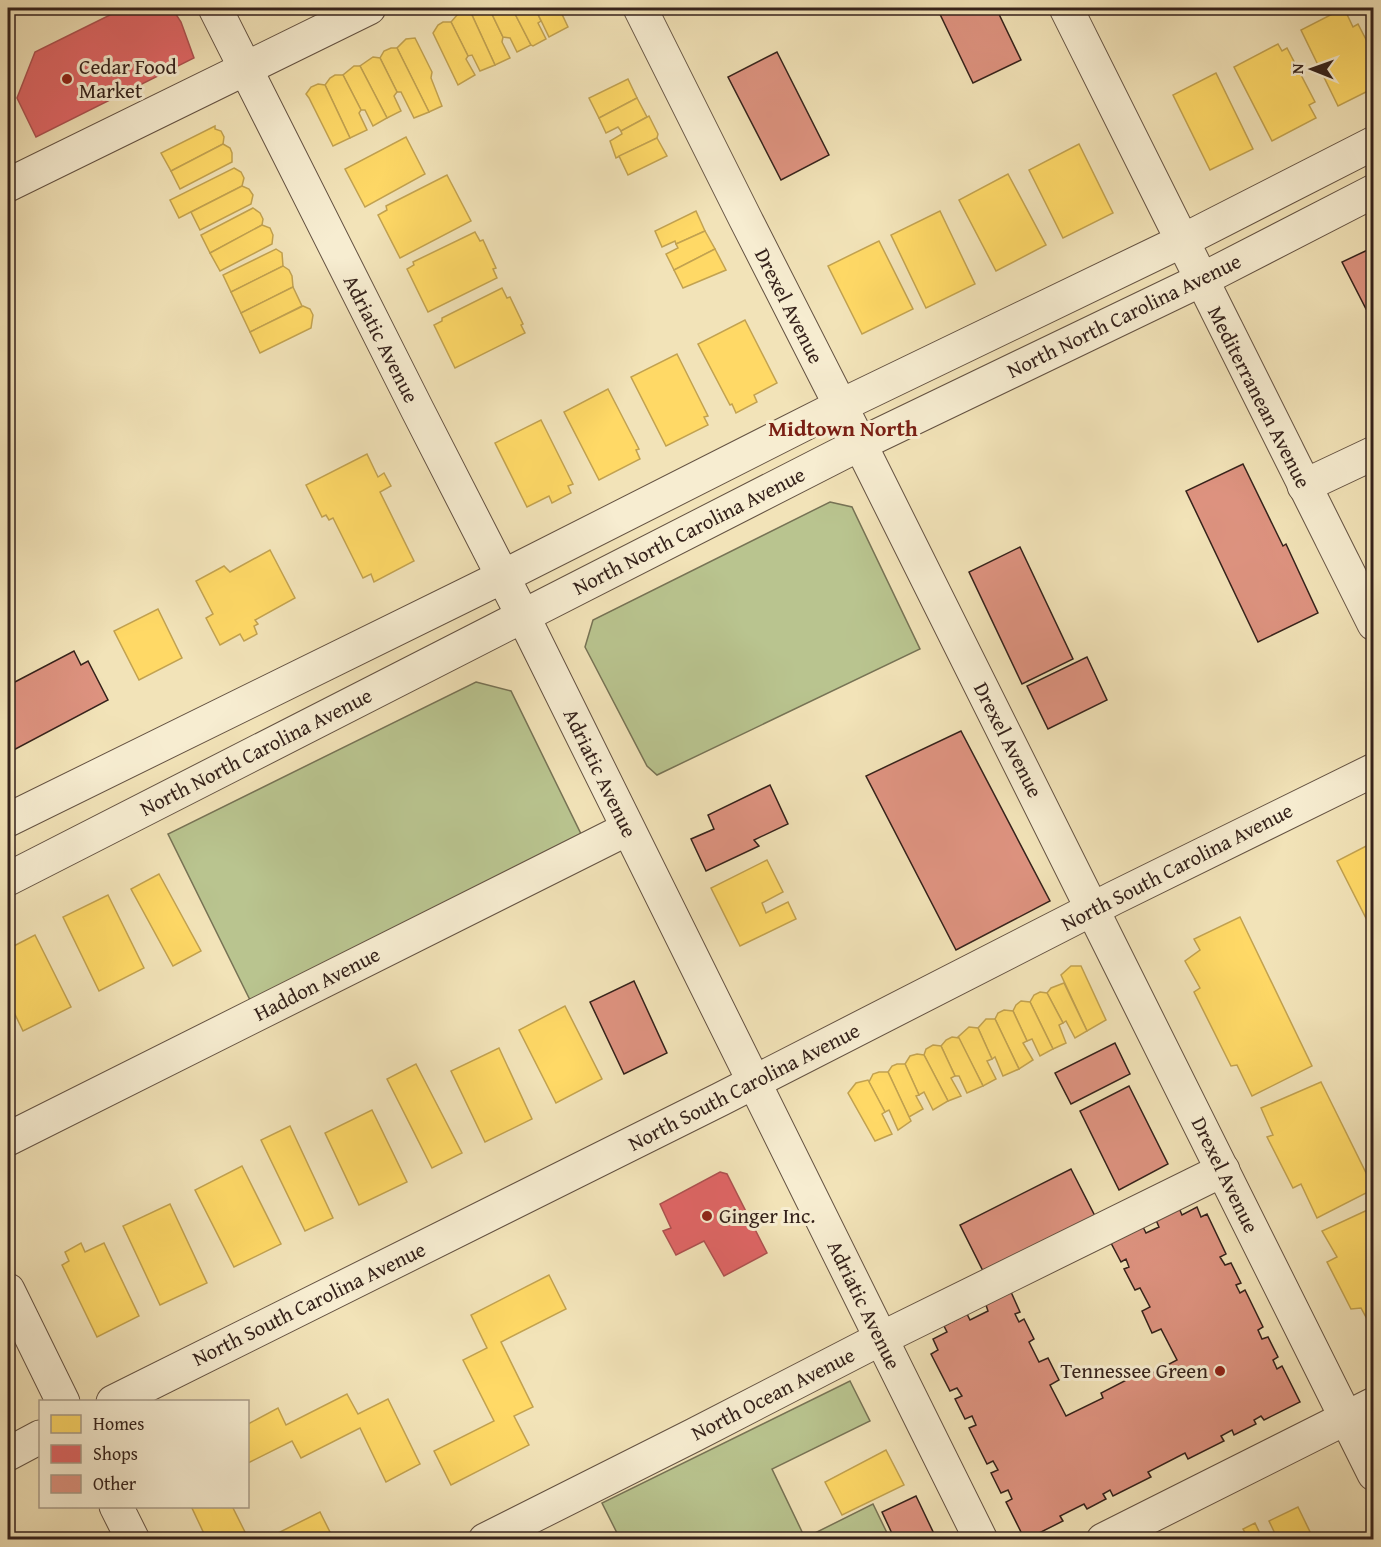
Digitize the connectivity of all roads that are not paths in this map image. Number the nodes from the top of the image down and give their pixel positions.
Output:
1 (215, 8) edge
2 (369, 8) edge
3 (640, 8) edge
4 (1066, 8) edge
5 (246, 67) junction
6 (1374, 143) edge
7 (8, 185) edge
8 (1374, 191) edge
9 (1182, 241) junction
10 (1201, 280) junction
11 (840, 406) junction
12 (860, 444) junction
13 (1374, 453) edge
14 (1304, 486) junction
15 (502, 577) junction
16 (523, 616) junction
17 (1374, 624) edge
18 (1374, 770) edge
19 (8, 820) edge
20 (627, 829) junction
21 (8, 879) edge
22 (1093, 909) junction
23 (753, 1082) junction
24 (8, 1139) edge
25 (1223, 1170) junction
26 (8, 1290) edge
27 (880, 1339) junction
28 (63, 1400) edge
29 (114, 1400) edge
30 (1360, 1411) edge
31 (39, 1438) edge
32 (8, 1454) edge
33 (1374, 1474) edge
34 (117, 1508) edge
35 (133, 1539) edge
36 (485, 1539) edge
37 (981, 1539) edge
38 (1103, 1539) edge

1 - 5 street, Adriatic Avenue
2 - 5 street
3 - 11 street, Drexel Avenue
4 - 9 street, Mediterranean Avenue
5 - 7 street
5 - 15 street, Adriatic Avenue
6 - 9 street, North North Carolina Avenue
8 - 10 street, North North Carolina Avenue
9 - 10 street, Mediterranean Avenue
9 - 11 street, North North Carolina Avenue
10 - 12 street, North North Carolina Avenue
10 - 14 street, Mediterranean Avenue
11 - 12 street, Drexel Avenue
11 - 15 street, North North Carolina Avenue
12 - 16 street, North North Carolina Avenue
12 - 22 street, Drexel Avenue
13 - 14 street
14 - 17 street, Mediterranean Avenue
15 - 16 street, Adriatic Avenue
15 - 19 street, North North Carolina Avenue
16 - 20 street, Adriatic Avenue
16 - 21 street, North North Carolina Avenue
18 - 22 street, North South Carolina Avenue
20 - 23 street, Adriatic Avenue
20 - 24 street, Haddon Avenue
22 - 23 street, North South Carolina Avenue
22 - 25 street, Drexel Avenue
23 - 27 street, Adriatic Avenue
23 - 29 street, North South Carolina Avenue
25 - 27 street, North Ocean Avenue
25 - 30 street, Drexel Avenue
26 - 28 street
27 - 36 street, North Ocean Avenue
27 - 37 street, Adriatic Avenue
30 - 33 street, Drexel Avenue
30 - 38 street
31 - 32 street
34 - 35 street

